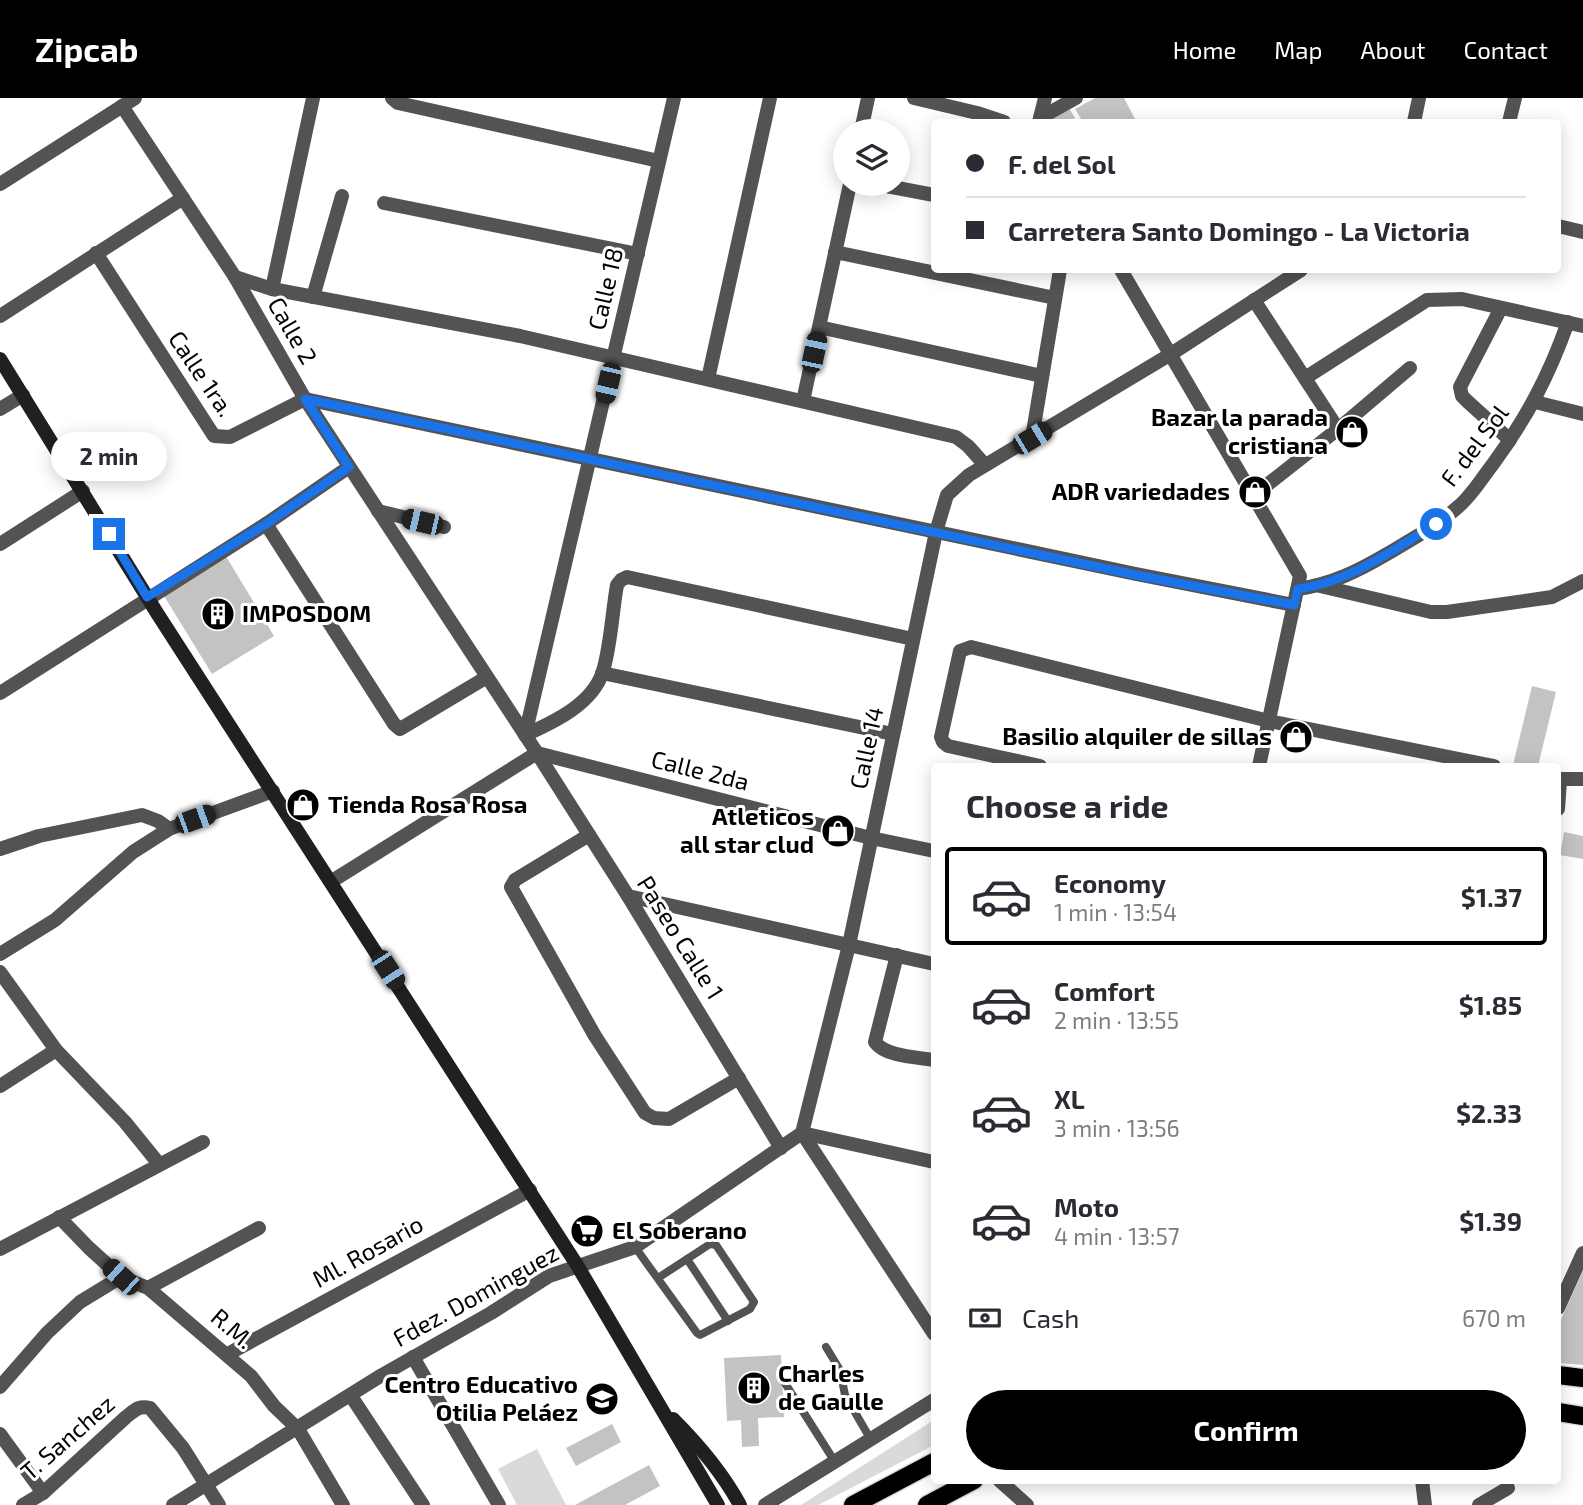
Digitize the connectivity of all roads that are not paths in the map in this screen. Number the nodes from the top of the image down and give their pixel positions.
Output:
1 (313, 98) edge
2 (393, 98) edge
3 (674, 98) edge
4 (770, 98) edge
5 (868, 98) edge
6 (914, 98) edge
7 (1045, 98) edge
8 (1076, 98) edge
9 (1419, 98) edge
10 (1516, 98) edge
11 (125, 101) edge
12 (864, 119) edge
13 (995, 119) edge
14 (1040, 119) edge
15 (1042, 119) edge
16 (1415, 119) edge
17 (1510, 119) edge
18 (659, 161) junction
19 (0, 184) edge
20 (910, 190) edge
21 (931, 194) edge
22 (342, 196) dead end
23 (847, 196) edge
24 (183, 198) junction
25 (383, 203) dead end
26 (1561, 227) edge
27 (1583, 232) edge
28 (835, 252) junction
29 (96, 253) junction
30 (638, 254) junction
31 (931, 272) edge
32 (935, 273) edge
33 (1059, 273) edge
34 (1123, 273) edge
35 (1296, 273) edge
36 (235, 278) junction
37 (272, 289) junction
38 (313, 297) junction
39 (1055, 298) junction
40 (1254, 300) junction
41 (1502, 308) junction
42 (0, 316) edge
43 (1568, 322) junction
44 (1583, 326) edge
45 (819, 327) junction
46 (1171, 354) junction
47 (613, 358) junction
48 (0, 359) edge
49 (1410, 368) dead end
50 (1042, 376) junction
51 (1305, 378) junction
52 (708, 379) junction
53 (23, 395) junction
54 (305, 399) junction
55 (803, 401) junction
56 (1535, 401) junction
57 (0, 409) edge
58 (1583, 414) edge
59 (1338, 429) junction
60 (1032, 438) junction
61 (1510, 440) junction
62 (590, 459) junction
63 (985, 465) junction
64 (349, 467) junction
65 (83, 491) junction
66 (1253, 496) junction
67 (378, 511) junction
68 (266, 524) junction
69 (443, 527) dead end
70 (936, 532) junction
71 (0, 544) edge
72 (1583, 581) edge
73 (1299, 582) junction
74 (1319, 586) junction
75 (147, 597) junction
76 (1294, 605) junction
77 (913, 639) junction
78 (602, 673) junction
79 (487, 677) junction
80 (0, 693) edge
81 (1269, 721) junction
82 (893, 734) junction
83 (526, 735) junction
84 (537, 753) junction
85 (1026, 763) edge
86 (1260, 763) edge
87 (1479, 763) edge
88 (1583, 779) edge
89 (1561, 780) edge
90 (272, 790) junction
91 (169, 829) junction
92 (589, 835) junction
93 (871, 838) junction
94 (0, 849) edge
95 (931, 850) edge
96 (332, 881) junction
97 (628, 896) junction
98 (849, 944) junction
99 (0, 954) edge
100 (897, 955) junction
101 (931, 963) edge
102 (0, 972) edge
103 (56, 1050) junction
104 (931, 1059) edge
105 (739, 1077) junction
106 (0, 1086) edge
107 (802, 1133) junction
108 (203, 1142) dead end
109 (781, 1148) junction
110 (931, 1161) edge
111 (159, 1164) junction
112 (530, 1190) junction
113 (59, 1217) junction
114 (259, 1228) dead end
115 (635, 1247) junction
116 (0, 1249) edge
117 (1583, 1253) edge
118 (687, 1259) junction
119 (577, 1265) junction
120 (121, 1277) junction
121 (658, 1278) junction
122 (148, 1288) junction
123 (1561, 1301) edge
124 (728, 1321) junction
125 (931, 1329) edge
126 (826, 1347) dead end
127 (228, 1354) junction
128 (413, 1357) junction
129 (1561, 1375) edge
130 (1583, 1378) edge
131 (783, 1380) dead end
132 (0, 1387) edge
133 (351, 1396) junction
134 (931, 1402) edge
135 (657, 1403) junction
136 (1561, 1412) edge
137 (1583, 1416) edge
138 (298, 1429) junction
139 (0, 1434) edge
140 (871, 1440) junction
141 (835, 1462) junction
142 (931, 1464) edge
143 (206, 1483) junction
144 (969, 1484) edge
145 (1003, 1484) edge
146 (1422, 1484) edge
147 (1508, 1484) edge
148 (43, 1493) junction
149 (23, 1505) edge
150 (173, 1505) edge
151 (219, 1505) edge
152 (343, 1505) edge
153 (423, 1505) edge
154 (499, 1505) edge
155 (718, 1505) edge
156 (740, 1505) edge
157 (765, 1505) edge
158 (853, 1505) edge
159 (927, 1505) edge
160 (1027, 1505) edge
161 (1425, 1505) edge
162 (1479, 1505) edge
163 (1508, 1505) edge

1 - 37 street
2 - 18 street
3 - 18 street, Calle 18
4 - 52 street
5 - 12 street
6 - 13 street
7 - 14 street
8 - 15 street
9 - 16 street
10 - 17 street
11 - 19 street
11 - 24 street, Calle 2
18 - 30 street, Calle 18
20 - 21 street
22 - 38 street
23 - 28 street
24 - 29 street
24 - 36 street, Calle 2
25 - 30 street
26 - 27 street
28 - 31 street
28 - 45 street
29 - 42 street
29 - 54 street, Calle 1ra.
30 - 47 street, Calle 18
32 - 39 street
33 - 39 street
34 - 46 street
35 - 40 street
36 - 37 street
36 - 54 street, Calle 2
37 - 38 street
38 - 47 street
39 - 50 street
40 - 46 street
40 - 51 street
41 - 43 street
41 - 51 street
41 - 61 street
43 - 44 street
43 - 56 street, F. del Sol
45 - 50 street
45 - 55 street
46 - 60 street
46 - 66 street
47 - 52 street
47 - 62 street, Calle 18
48 - 53 main road
49 - 59 street
50 - 60 street
51 - 59 street
52 - 55 street
53 - 57 street
53 - 65 main road
54 - 62 street
54 - 64 street, Calle 2
55 - 63 street
56 - 58 street
56 - 61 street, F. del Sol
59 - 66 street
60 - 63 street
61 - 74 street, F. del Sol
62 - 70 street
62 - 83 street, Calle 18
63 - 70 street, Calle 14
64 - 67 street, Calle 2
64 - 68 street
65 - 71 street
65 - 75 main road
66 - 73 street
67 - 69 street
67 - 79 street, Calle 2
68 - 75 street
68 - 79 street
70 - 76 street
70 - 77 street, Calle 14
72 - 74 street
73 - 74 street, F. del Sol
73 - 76 street
75 - 80 street
75 - 90 main road
76 - 81 street
77 - 78 street
77 - 82 street, Calle 14
78 - 82 street
78 - 83 street
79 - 83 street, Calle 2
81 - 85 street
81 - 86 street
81 - 87 street
82 - 93 street, Calle 14
83 - 84 street, Calle 2
84 - 92 street, Paseo Calle 1
84 - 93 street, Calle 2da
84 - 96 street
88 - 89 street
90 - 91 street
90 - 96 main road
91 - 94 street
91 - 99 street
92 - 97 street, Paseo Calle 1
92 - 105 street
93 - 95 street, Calle 2da
93 - 98 street, Calle 14
96 - 112 main road
97 - 98 street
97 - 105 street, Paseo Calle 1
98 - 100 street
98 - 107 street, Calle 14
100 - 101 street
100 - 104 street
102 - 103 street
103 - 106 street
103 - 111 street
105 - 109 street, Paseo Calle 1
107 - 109 street, Fdez. Dominguez
107 - 110 street
107 - 125 street
108 - 111 street
109 - 115 street, Fdez. Dominguez
111 - 113 street
112 - 119 main road
112 - 127 street, Ml. Rosario
113 - 116 street
113 - 120 street, R.M.
114 - 122 street
115 - 119 street, Fdez. Dominguez
115 - 121 lane
117 - 123 street
118 - 121 lane
118 - 124 lane
118 - 124 lane
119 - 128 street, Fdez. Dominguez
119 - 135 main road
120 - 122 street, R.M.
120 - 132 street
121 - 124 lane
122 - 127 street, R.M.
126 - 140 lane
127 - 138 street, R.M.
128 - 133 street, Fdez. Dominguez
128 - 154 street
129 - 130 main road
131 - 141 lane
133 - 138 street, Fdez. Dominguez
133 - 153 street
134 - 140 street
135 - 155 main road
135 - 156 main road
136 - 137 main road
138 - 143 street, Fdez. Dominguez
138 - 152 street, R.M.
139 - 148 street
140 - 141 street
141 - 157 street
142 - 158 main road
143 - 148 street, T. Sanchez
143 - 150 street, Fdez. Dominguez
143 - 151 street, T. Sanchez
144 - 159 main road
145 - 160 street
146 - 161 street
147 - 162 street
147 - 163 street
148 - 149 street, T. Sanchez

